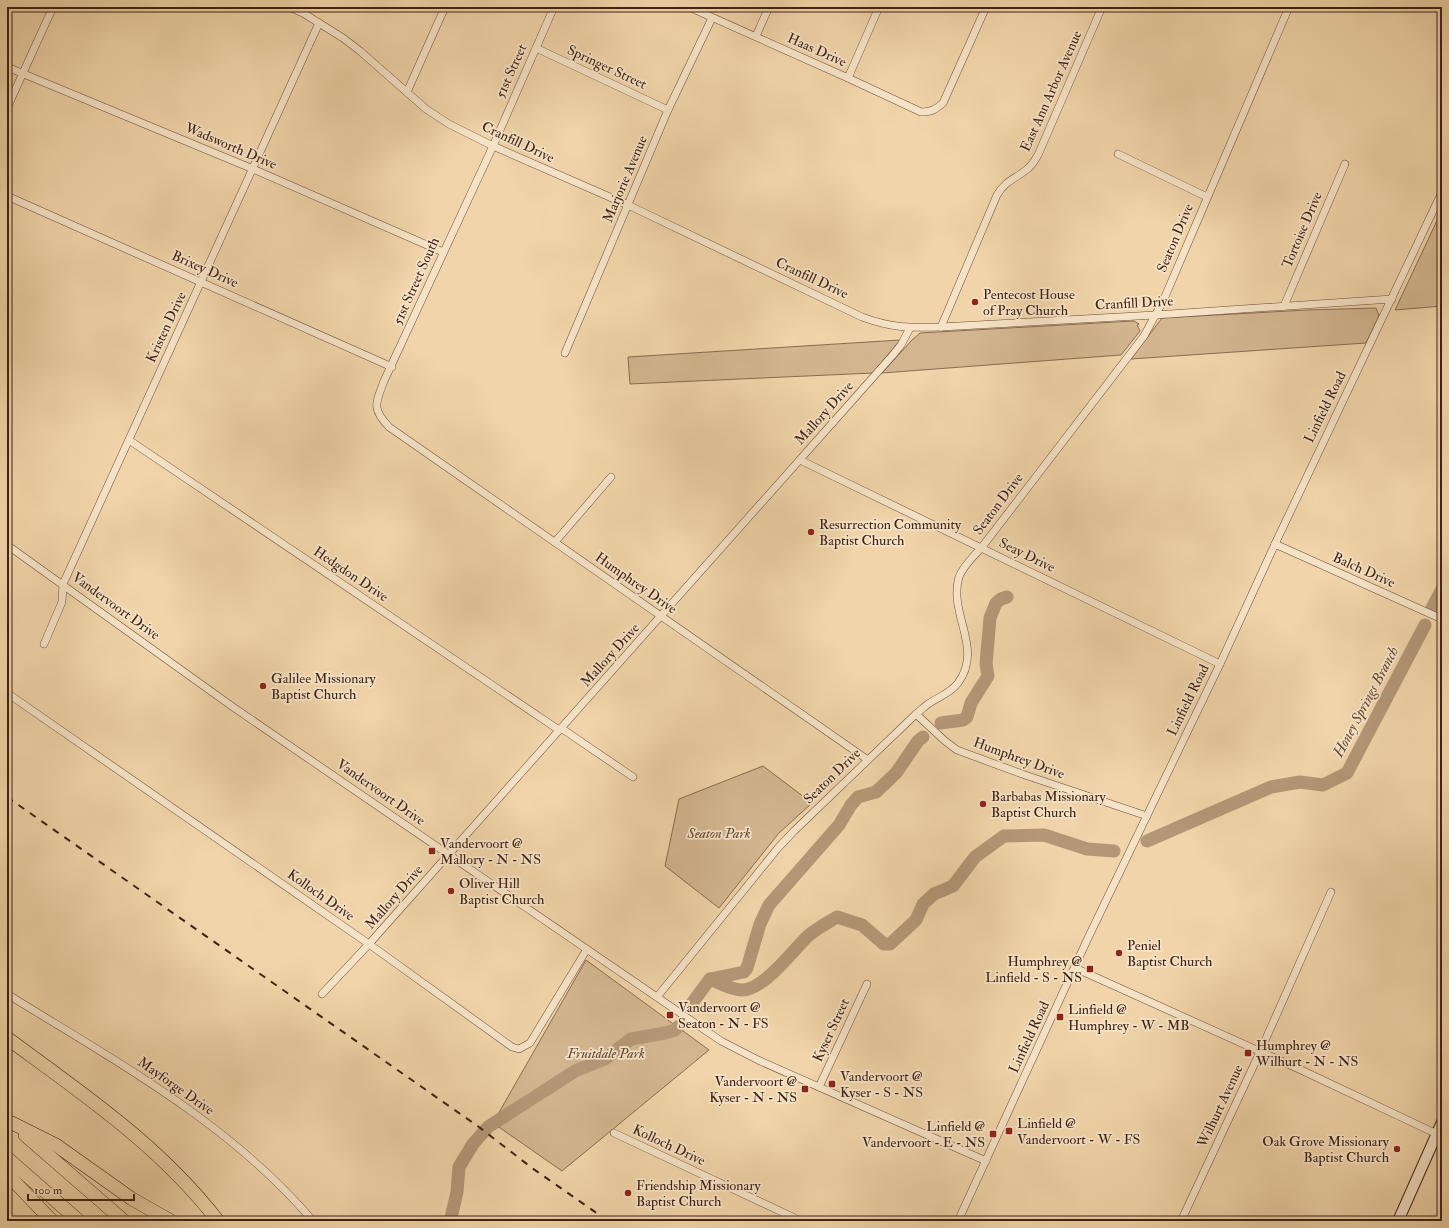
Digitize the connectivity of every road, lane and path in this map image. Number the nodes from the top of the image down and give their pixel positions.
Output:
1 (53, 7) edge
2 (289, 7) edge
3 (445, 7) edge
4 (554, 7) edge
5 (690, 7) edge
6 (769, 7) edge
7 (879, 7) edge
8 (986, 7) edge
9 (1102, 7) edge
10 (1289, 7) edge
11 (712, 18) junction
12 (319, 23) junction
13 (756, 36) junction
14 (536, 48) junction
15 (7, 67) edge
16 (23, 74) junction
17 (848, 78) junction
18 (407, 92) junction
19 (7, 108) edge
20 (668, 110) junction
21 (493, 146) junction
22 (1118, 154) dead end
23 (1345, 164) dead end
24 (253, 169) junction
25 (1442, 192) edge
26 (7, 196) edge
27 (1207, 197) junction
28 (628, 205) junction
29 (443, 252) junction
30 (202, 282) junction
31 (1392, 299) junction
32 (1284, 306) junction
33 (1156, 315) junction
34 (941, 326) junction
35 (910, 328) junction
36 (565, 353) dead end
37 (392, 367) junction
38 (389, 427) joint
39 (129, 440) junction
40 (800, 460) junction
41 (611, 477) dead end
42 (555, 542) junction
43 (1275, 544) junction
44 (7, 545) edge
45 (982, 547) junction
46 (63, 584) junction
47 (662, 616) junction
48 (1442, 619) edge
49 (44, 644) dead end
50 (1220, 664) junction
51 (7, 693) edge
52 (916, 714) junction
53 (560, 729) junction
54 (868, 760) junction
55 (632, 777) dead end
56 (1147, 816) junction
57 (448, 855) junction
58 (1331, 892) dead end
59 (369, 944) junction
60 (586, 949) junction
61 (1075, 968) junction
62 (867, 984) dead end
63 (7, 994) edge
64 (322, 994) dead end
65 (657, 997) junction
66 (7, 1038) edge
67 (1260, 1052) junction
68 (819, 1087) junction
69 (9, 1121) edge
70 (1442, 1122) edge
71 (614, 1133) dead end
72 (1437, 1134) junction
73 (7, 1158) edge
74 (986, 1161) junction
75 (7, 1174) edge
76 (52, 1221) edge
77 (79, 1221) edge
78 (124, 1221) edge
79 (171, 1221) edge
80 (218, 1221) edge
81 (313, 1221) edge
82 (801, 1221) edge
83 (958, 1221) edge
84 (1181, 1221) edge
85 (1398, 1221) edge

1 - 16 street
2 - 12 street, Cranfill Drive
3 - 18 street
4 - 14 street, 51st Street
5 - 11 street, Haas Drive
6 - 13 street
7 - 17 street
8 - 17 street, Haas Drive
9 - 34 street, East Ann Arbor Avenue
10 - 27 street, Seaton Drive
11 - 13 street, Haas Drive
11 - 20 street, Marjorie Avenue
12 - 18 street, Cranfill Drive
12 - 24 street, Kristen Drive
13 - 17 street, Haas Drive
14 - 20 street, Springer Street
14 - 21 street, 51st Street
15 - 16 street, Wadsworth Drive
16 - 19 street
16 - 24 street, Wadsworth Drive
18 - 21 street, Cranfill Drive
20 - 28 street, Marjorie Avenue
21 - 28 street, Cranfill Drive
21 - 29 street, 51st Street South
22 - 27 street
23 - 32 street, Tortoise Drive
24 - 29 street, Wadsworth Drive
24 - 30 street, Kristen Drive
25 - 31 street, Linfield Road
26 - 30 street, Brixey Drive
27 - 33 street, Seaton Drive
28 - 35 street, Cranfill Drive
28 - 36 street, Marjorie Avenue
29 - 37 street, 51st Street South
30 - 37 street, Brixey Drive
30 - 39 street, Kristen Drive
31 - 32 street, Cranfill Drive
31 - 43 street, Linfield Road
32 - 33 street, Cranfill Drive
33 - 34 street, Cranfill Drive
33 - 45 street, Seaton Drive
34 - 35 street, Cranfill Drive
35 - 40 street, Mallory Drive
37 - 38 street, 51st Street South
38 - 42 street, Humphrey Drive
39 - 46 street, Kristen Drive
39 - 53 street, Hedgdon Drive
40 - 45 street, Seay Drive
40 - 47 street, Mallory Drive
41 - 42 street
42 - 47 street, Humphrey Drive
43 - 48 street, Balch Drive
43 - 50 street, Linfield Road
44 - 46 street, Vandervoort Drive
45 - 50 street, Seay Drive
45 - 52 street, Seaton Drive
46 - 49 street, Kristen Drive
46 - 57 street, Vandervoort Drive
47 - 53 street, Mallory Drive
47 - 54 street, Humphrey Drive
50 - 56 street, Linfield Road
51 - 59 street, Kolloch Drive
52 - 54 street, Seaton Drive
52 - 56 street, Humphrey Drive
53 - 55 street, Hedgdon Drive
53 - 57 street, Mallory Drive
54 - 65 street, Seaton Drive
56 - 61 street, Linfield Road
57 - 59 street, Mallory Drive
57 - 60 street, Vandervoort Drive
58 - 67 street, Wilhurt Avenue
59 - 60 street, Kolloch Drive
59 - 64 street, Mallory Drive
60 - 65 street, Vandervoort Drive
61 - 67 street
61 - 74 street, Linfield Road
62 - 68 street, Kyser Street
63 - 81 street, Mayforge Drive
65 - 68 street, Vandervoort Drive
66 - 80 highway
67 - 72 street
67 - 84 street, Wilhurt Avenue
68 - 74 street, Vandervoort Drive
69 - 78 highway
69 - 79 highway
70 - 72 street
71 - 82 street, Kolloch Drive
72 - 85 street
73 - 77 highway
74 - 83 street, Linfield Road
75 - 76 highway

